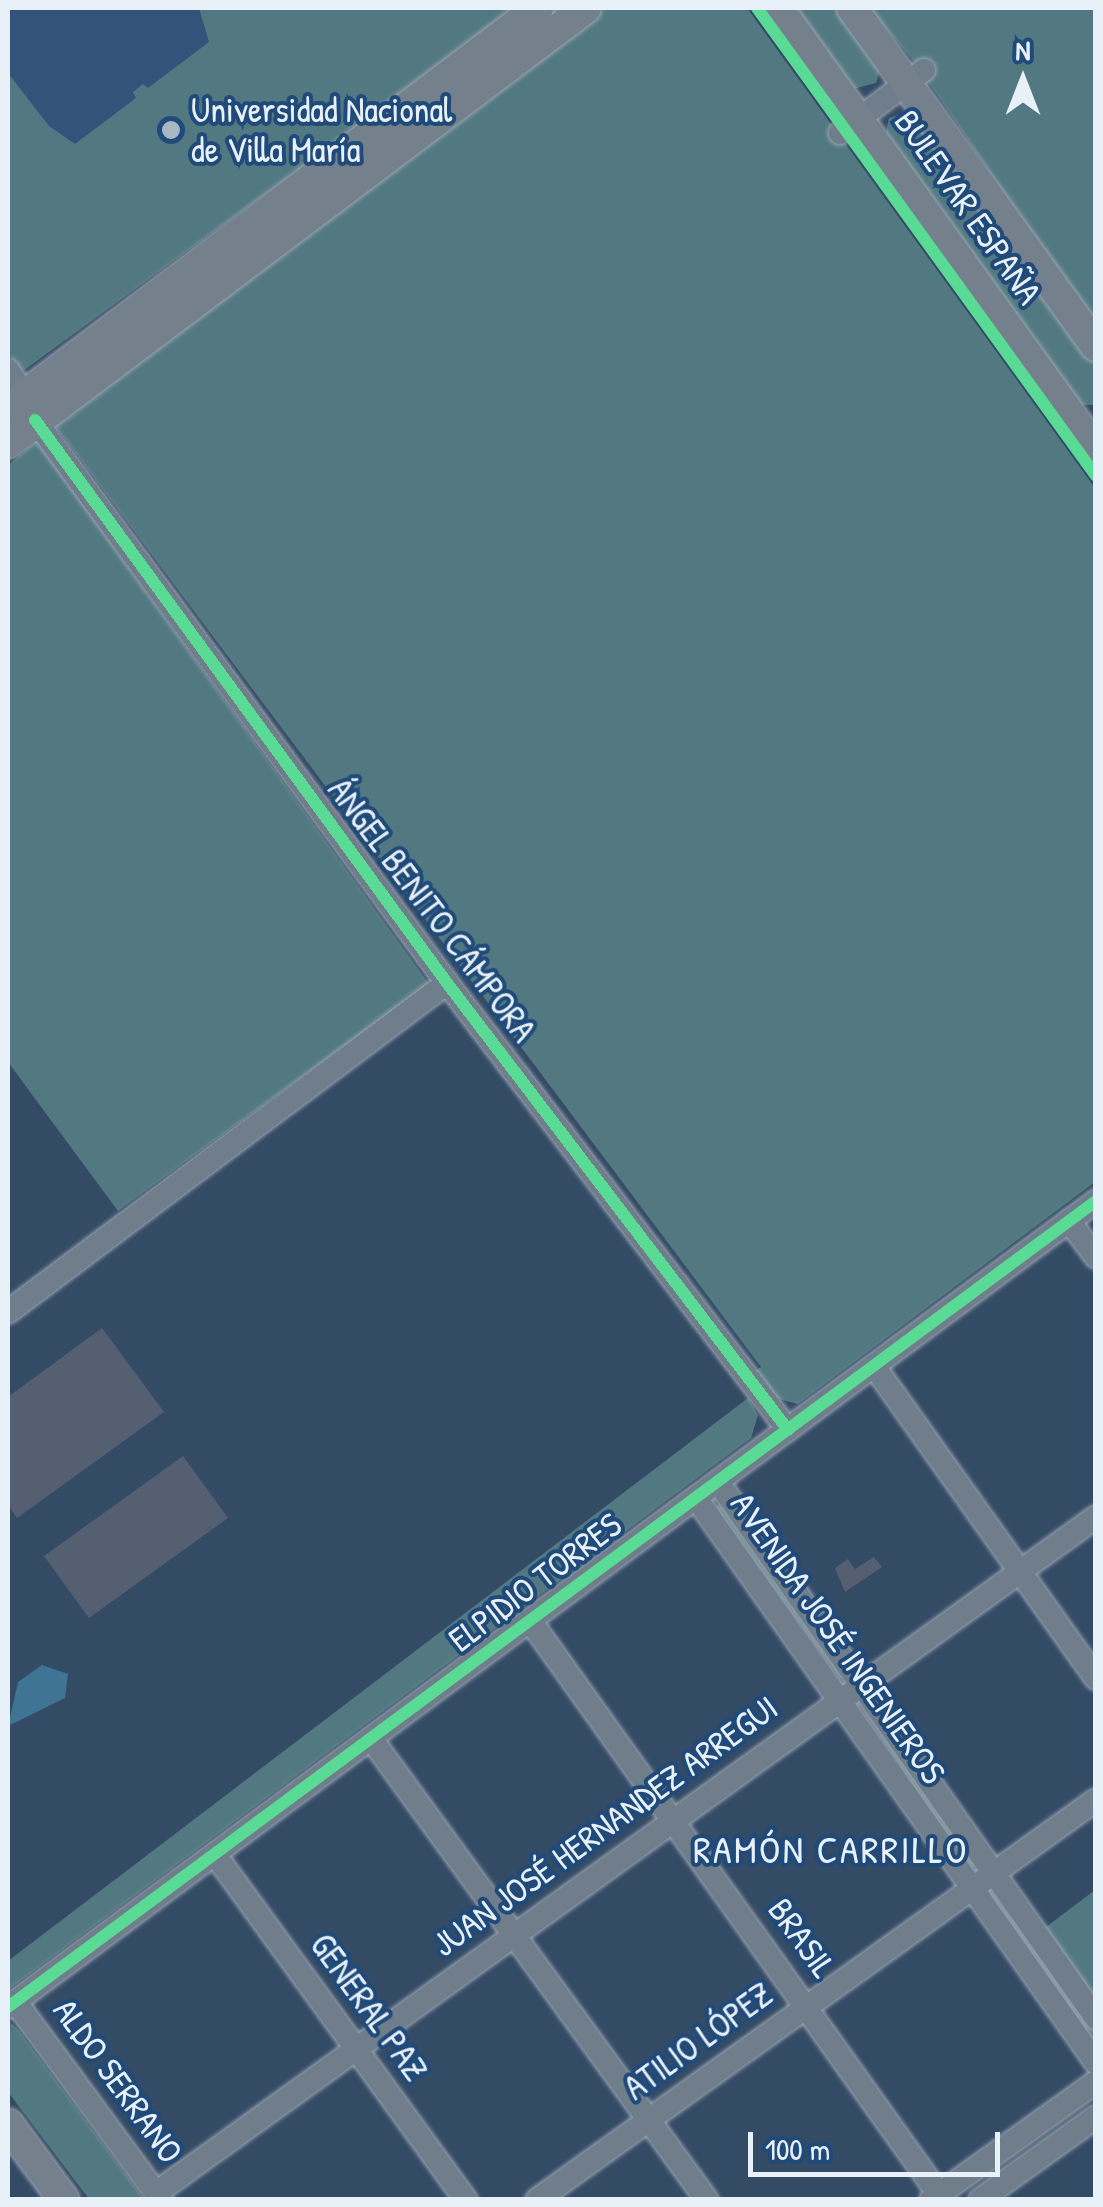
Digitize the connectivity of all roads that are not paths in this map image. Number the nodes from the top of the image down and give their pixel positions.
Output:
1 (538, 8) edge
2 (586, 8) edge
3 (778, 8) edge
4 (852, 8) edge
5 (915, 77) junction
6 (850, 126) junction
7 (1096, 346) edge
8 (23, 402) edge
9 (8, 442) edge
10 (1092, 460) edge
11 (447, 983) junction
12 (1096, 1201) edge
13 (1070, 1220) junction
14 (1096, 1257) edge
15 (8, 1312) edge
16 (874, 1366) junction
17 (788, 1430) junction
18 (718, 1482) junction
19 (696, 1498) junction
20 (1096, 1517) edge
21 (1020, 1572) junction
22 (531, 1622) junction
23 (1096, 1678) edge
24 (861, 1686) junction
25 (840, 1701) junction
26 (372, 1740) junction
27 (1096, 1800) edge
28 (673, 1821) junction
29 (216, 1856) junction
30 (994, 1873) junction
31 (972, 1889) junction
32 (514, 1935) junction
33 (12, 2006) edge
34 (808, 2006) junction
35 (1096, 2018) edge
36 (356, 2049) junction
37 (1096, 2064) edge
38 (1096, 2082) edge
39 (1096, 2117) edge
40 (649, 2119) junction
41 (8, 2124) edge
42 (159, 2196) edge
43 (938, 2198) edge
44 (64, 2200) edge
45 (466, 2200) edge
46 (537, 2200) edge
47 (707, 2200) edge
48 (980, 2200) edge

1 - 8 main road
2 - 8 main road
3 - 6 main road, BULEVAR ESPAÑA
4 - 5 main road, BULEVAR ESPAÑA
5 - 6 street
5 - 7 main road, BULEVAR ESPAÑA
6 - 10 main road, BULEVAR ESPAÑA
8 - 9 main road
8 - 11 street, ÁNGEL BENITO CÁMPORA
11 - 15 street
11 - 17 street, ÁNGEL BENITO CÁMPORA
12 - 13 street, ELPIDIO TORRES
13 - 14 street
13 - 16 street, ELPIDIO TORRES
16 - 17 street, ELPIDIO TORRES
16 - 21 street
17 - 18 street, ELPIDIO TORRES
18 - 19 street, ELPIDIO TORRES
18 - 24 street, AVENIDA JOSÉ INGENIEROS
19 - 22 street, ELPIDIO TORRES
19 - 25 street, AVENIDA JOSÉ INGENIEROS
20 - 21 street, JUAN JOSÉ HERNANDEZ ARREGUI
21 - 23 street
21 - 24 street, JUAN JOSÉ HERNANDEZ ARREGUI
22 - 26 street, ELPIDIO TORRES
22 - 28 street, BRASIL
24 - 25 street, JUAN JOSÉ HERNANDEZ ARREGUI
24 - 30 street, AVENIDA JOSÉ INGENIEROS
25 - 28 street, JUAN JOSÉ HERNANDEZ ARREGUI
25 - 31 street, AVENIDA JOSÉ INGENIEROS
26 - 29 street, ELPIDIO TORRES
26 - 32 street
27 - 30 street, ATILIO LÓPEZ
28 - 32 street, JUAN JOSÉ HERNANDEZ ARREGUI
28 - 34 street, BRASIL
29 - 33 street, ELPIDIO TORRES
29 - 36 street, GENERAL PAZ
30 - 31 street, ATILIO LÓPEZ
30 - 35 street, AVENIDA JOSÉ INGENIEROS
31 - 34 street, ATILIO LÓPEZ
31 - 37 street, AVENIDA JOSÉ INGENIEROS
32 - 36 street, JUAN JOSÉ HERNANDEZ ARREGUI
32 - 40 street
33 - 42 street, ALDO SERRANO
34 - 40 street, ATILIO LÓPEZ
34 - 43 street, BRASIL
36 - 42 street, JUAN JOSÉ HERNANDEZ ARREGUI
36 - 45 street, GENERAL PAZ
38 - 43 street
39 - 48 street
40 - 46 street, ATILIO LÓPEZ
40 - 47 street
41 - 44 main road

